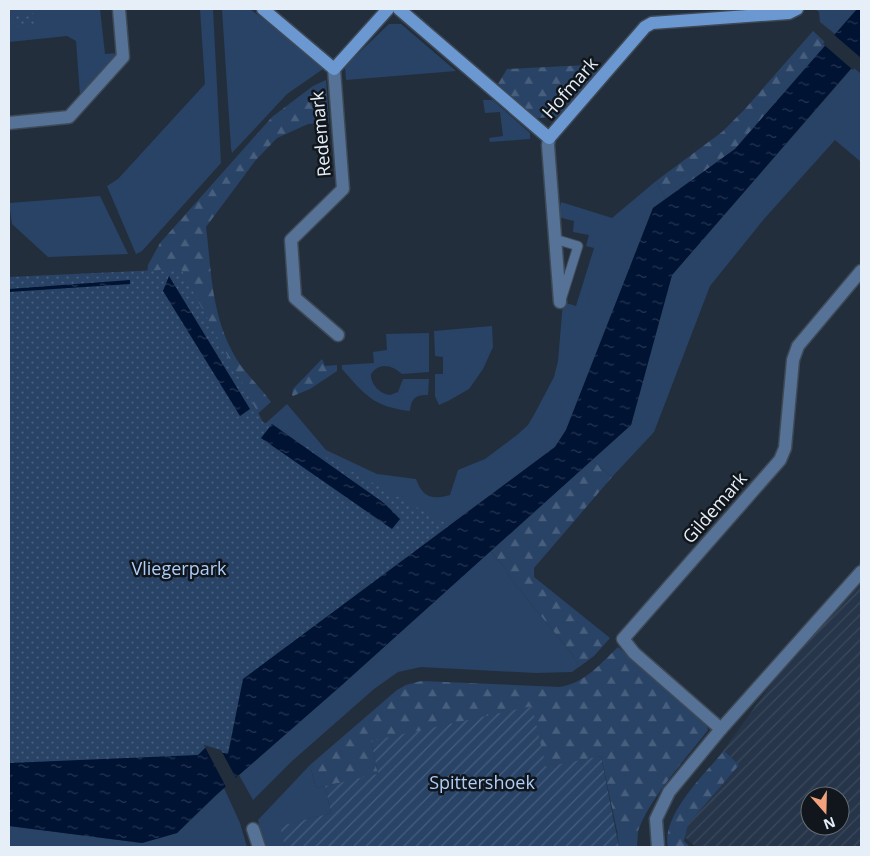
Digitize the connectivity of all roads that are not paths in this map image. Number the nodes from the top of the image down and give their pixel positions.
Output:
1 (119, 9) edge
2 (263, 9) edge
3 (388, 9) edge
4 (399, 9) edge
5 (797, 9) edge
6 (334, 69) junction
7 (9, 123) edge
8 (549, 138) junction
9 (555, 239) junction
10 (861, 271) edge
11 (560, 302) joint
12 (338, 334) dead end
13 (861, 572) edge
14 (721, 729) junction
15 (253, 829) dead end
16 (259, 847) edge
17 (658, 847) edge

1 - 7 street
2 - 6 street
3 - 6 street
4 - 8 street, Hofmark
5 - 8 street, Hofmark
6 - 12 street, Redemark
8 - 9 street
9 - 11 street
9 - 11 lane
10 - 14 street, Gildemark
13 - 14 street
14 - 17 street
15 - 16 street

